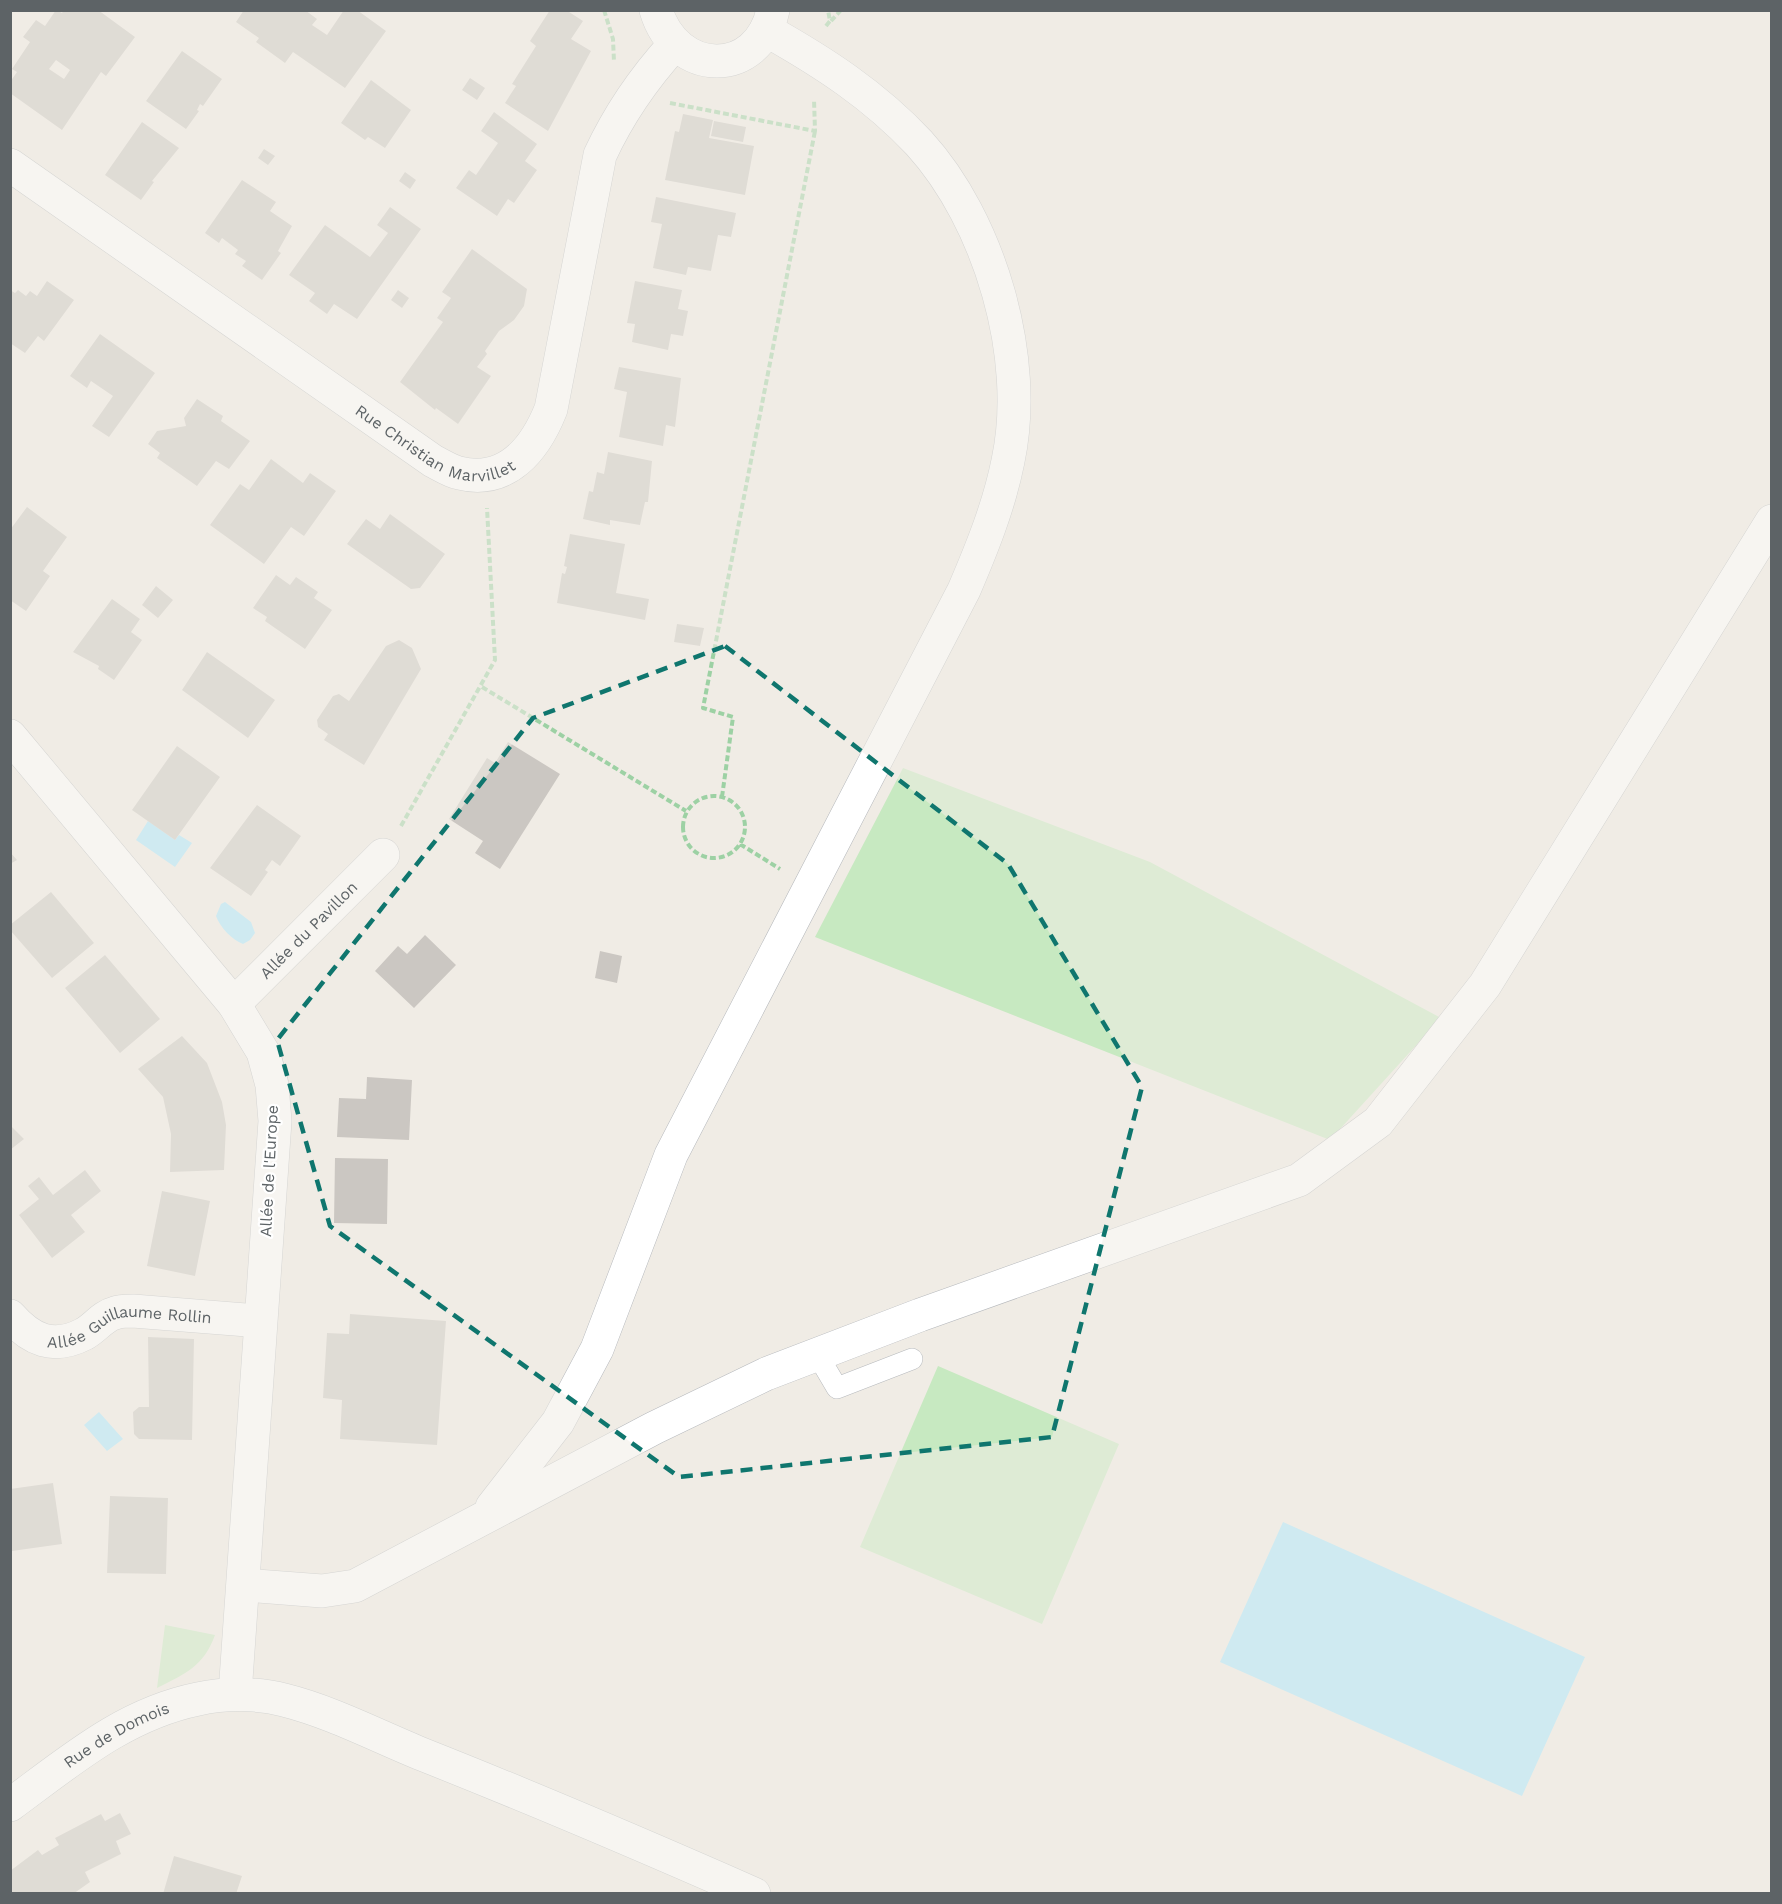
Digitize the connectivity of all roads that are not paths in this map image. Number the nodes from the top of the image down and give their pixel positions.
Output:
1 (656, 10) edge
2 (770, 20) edge
3 (674, 45) junction
4 (10, 165) edge
5 (1772, 521) edge
6 (10, 736) edge
7 (384, 855) road end
8 (234, 1004) junction
9 (10, 1316) edge
10 (259, 1321) junction
11 (817, 1354) junction
12 (912, 1359) dead end
13 (483, 1519) junction
14 (244, 1585) junction
15 (235, 1694) junction
16 (10, 1805) edge
17 (754, 1893) edge

1 - 3 street
2 - 3 street
2 - 13 street
3 - 4 street, Rue Christian Marvillet
5 - 11 street
6 - 8 street, Allée de l'Europe
7 - 8 street, Allée du Pavillon
8 - 10 street, Allée de l'Europe
9 - 10 street, Allée Guillaume Rollin
10 - 14 street, Allée de l'Europe
11 - 12 lane
11 - 13 street
13 - 14 street
14 - 15 street, Allée de l'Europe
15 - 16 street, Rue de Domois
15 - 17 street, Rue de Domois

